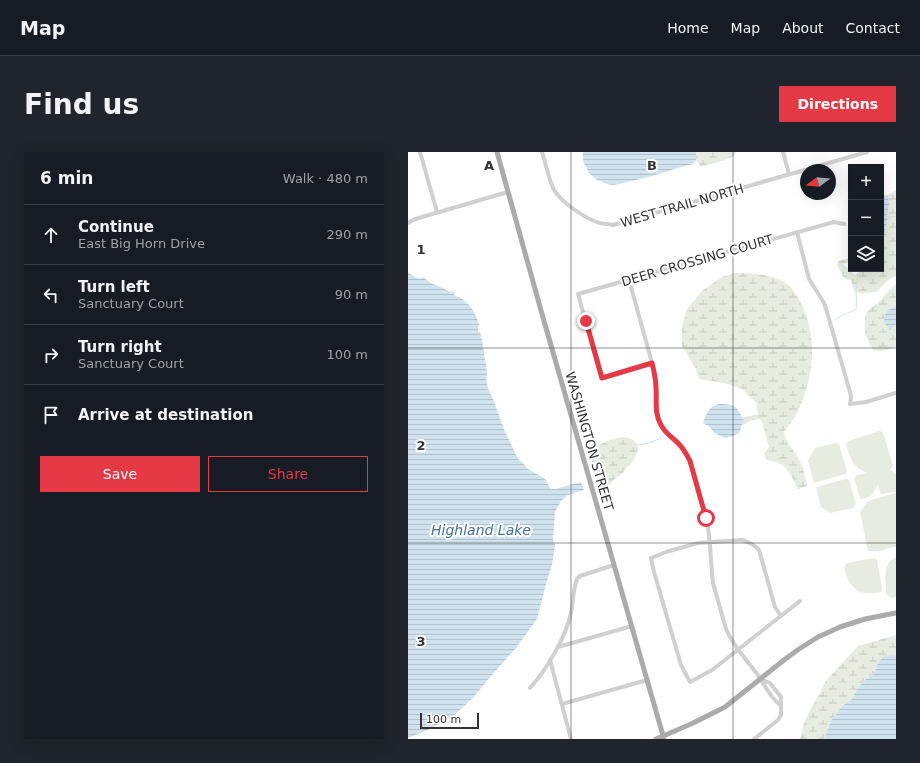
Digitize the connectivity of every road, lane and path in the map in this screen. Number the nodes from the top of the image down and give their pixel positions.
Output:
1 (420, 152) edge
2 (497, 152) edge
3 (542, 152) edge
4 (783, 152) edge
5 (867, 152) edge
6 (789, 174) junction
7 (508, 192) junction
8 (437, 212) junction
9 (408, 223) edge
10 (844, 224) dead end
11 (797, 232) junction
12 (629, 280) junction
13 (652, 363) junction
14 (896, 394) edge
15 (709, 542) junction
16 (614, 565) junction
17 (800, 601) dead end
18 (896, 613) edge
19 (781, 616) junction
20 (632, 626) junction
21 (558, 646) junction
22 (739, 650) junction
23 (550, 660) junction
24 (760, 678) junction
25 (647, 680) junction
26 (530, 688) dead end
27 (562, 704) junction
28 (780, 705) junction
29 (664, 738) edge
30 (571, 739) edge
31 (656, 739) edge
32 (754, 739) edge

1 - 8 street
2 - 7 main road, WASHINGTON STREET
3 - 6 street, WEST TRAIL NORTH
4 - 6 street
5 - 6 street, WEST TRAIL NORTH
7 - 8 street
7 - 16 main road, WASHINGTON STREET
8 - 9 street
10 - 11 street, DEER CROSSING COURT
11 - 12 street, DEER CROSSING COURT
11 - 14 street
12 - 13 street
12 - 13 street, DEER CROSSING COURT
13 - 15 street
15 - 19 street
15 - 22 street
15 - 22 street
16 - 20 main road, WASHINGTON STREET
16 - 21 street
17 - 19 street
18 - 24 main road
19 - 22 street
20 - 21 street
20 - 25 main road, WASHINGTON STREET
21 - 23 street
22 - 24 street
23 - 26 street
23 - 27 street
24 - 28 street
24 - 28 street
24 - 29 main road
25 - 27 street
25 - 29 main road, WASHINGTON STREET
27 - 30 street
28 - 32 street
29 - 31 main road

